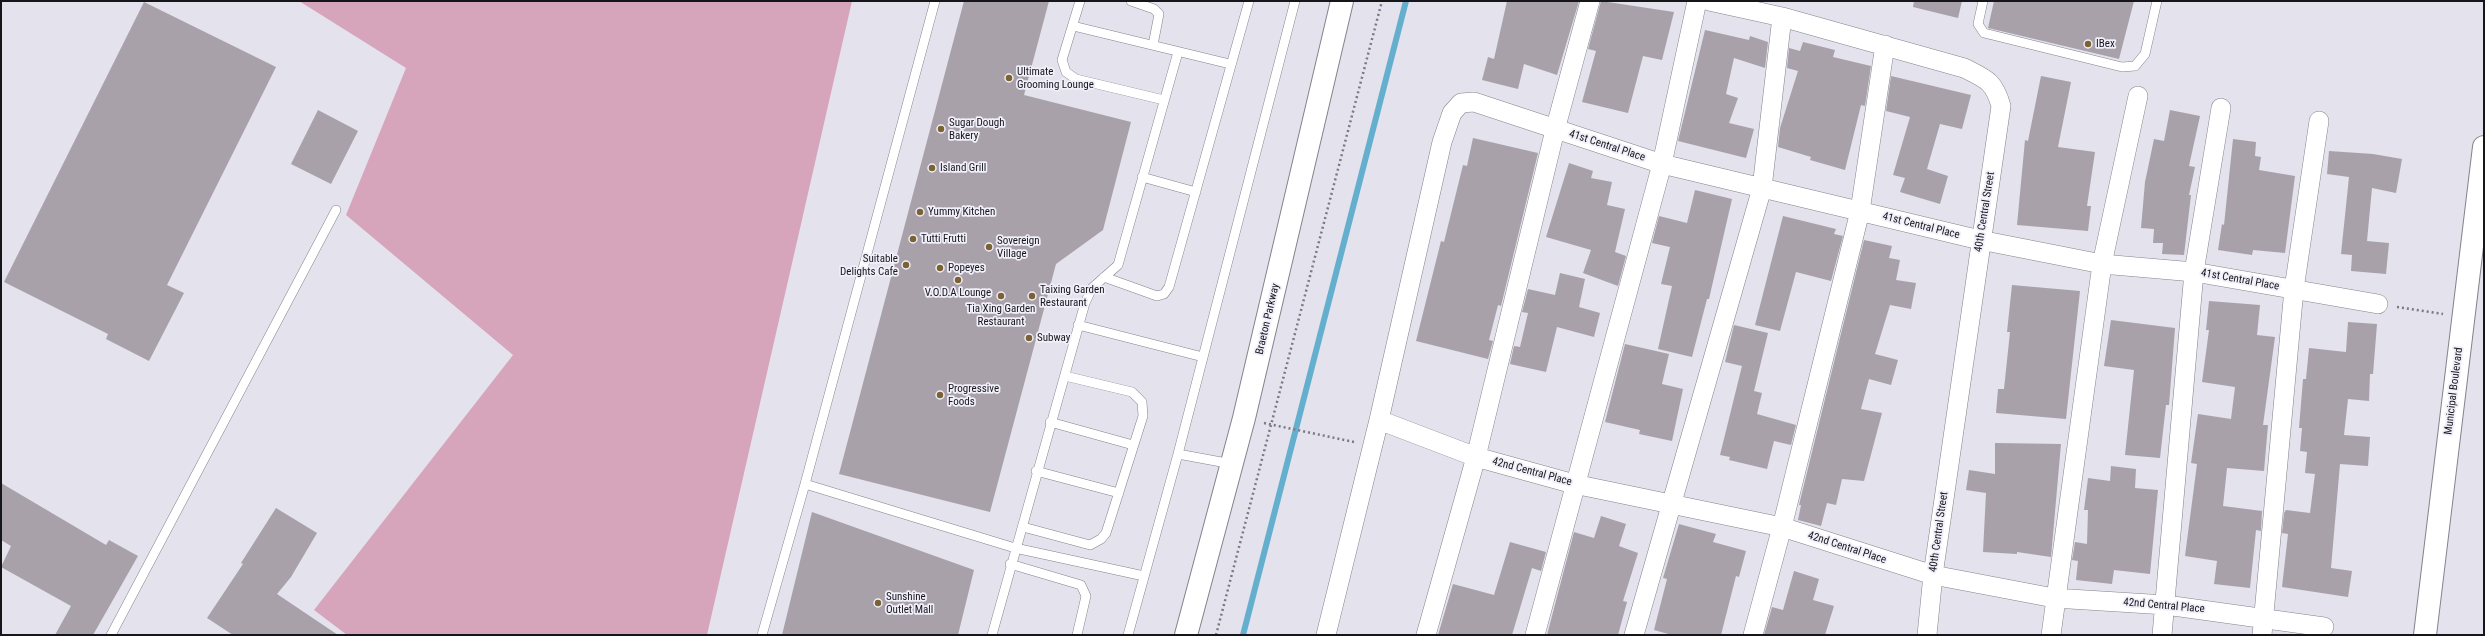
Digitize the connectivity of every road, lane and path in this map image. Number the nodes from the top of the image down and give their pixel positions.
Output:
1 (935, 1) edge
2 (1080, 1) edge
3 (1131, 1) edge
4 (1249, 1) edge
5 (1295, 1) edge
6 (1342, 1) edge
7 (1382, 1) edge
8 (1590, 1) edge
9 (1698, 1) edge
10 (1709, 1) edge
11 (1984, 1) edge
12 (2157, 1) edge
13 (1782, 18) junction
14 (1073, 26) junction
15 (1153, 45) junction
16 (1885, 45) junction
17 (1178, 52) junction
18 (1230, 64) junction
19 (2138, 96) dead end
20 (1164, 100) junction
21 (2221, 108) dead end
22 (2319, 121) dead end
23 (1555, 130) junction
24 (2484, 147) edge
25 (1662, 164) junction
26 (1142, 177) junction
27 (1762, 188) junction
28 (1196, 192) junction
29 (336, 210) dead end
30 (1860, 211) junction
31 (1980, 240) junction
32 (2102, 264) junction
33 (2194, 272) junction
34 (1104, 277) junction
35 (2294, 289) junction
36 (2378, 304) joint
37 (2463, 317) junction
38 (1078, 325) junction
39 (1203, 357) junction
40 (1064, 376) junction
41 (1244, 418) junction
42 (1379, 420) junction
43 (1050, 422) junction
44 (1272, 425) junction
45 (1134, 445) junction
46 (1373, 446) junction
47 (1178, 454) junction
48 (1476, 457) junction
49 (1232, 464) junction
50 (1036, 471) junction
51 (805, 484) junction
52 (1574, 484) junction
53 (1119, 493) junction
54 (1671, 505) junction
55 (1023, 527) junction
56 (1782, 527) junction
57 (1015, 548) junction
58 (1010, 564) junction
59 (1933, 575) junction
60 (1144, 576) junction
61 (2054, 598) junction
62 (2166, 605) junction
63 (2263, 626) edge
64 (2324, 627) dead end
65 (111, 635) edge
66 (762, 635) edge
67 (992, 635) edge
68 (1077, 635) edge
69 (1128, 635) edge
70 (1186, 635) edge
71 (1216, 635) edge
72 (1326, 635) edge
73 (1426, 635) edge
74 (1535, 635) edge
75 (1634, 635) edge
76 (1753, 635) edge
77 (1927, 635) edge
78 (2051, 635) edge
79 (2162, 635) edge
80 (2425, 635) edge

1 - 51 lane
2 - 14 lane
3 - 15 lane
4 - 18 lane
5 - 39 lane
6 - 41 main road, Braeton Parkway
7 - 44 path
8 - 23 street
9 - 25 street
10 - 13 street, 40th Central Street
11 - 12 lane
13 - 16 street, 40th Central Street
13 - 27 street
14 - 15 lane
14 - 20 lane
15 - 17 lane
16 - 30 street
16 - 31 street, 40th Central Street
17 - 18 lane
17 - 20 lane
18 - 28 lane
19 - 32 street
20 - 26 lane
21 - 33 street
22 - 35 street
23 - 25 street, 41st Central Place
23 - 42 street, 41st Central Place
23 - 48 street
24 - 37 main road, Municipal Boulevard
25 - 27 street, 41st Central Place
25 - 52 street
26 - 28 lane
26 - 34 lane
27 - 30 street, 41st Central Place
27 - 54 street
28 - 34 lane
29 - 65 lane
30 - 31 street, 41st Central Place
30 - 56 street
31 - 32 street, 41st Central Place
31 - 59 street, 40th Central Street
32 - 33 street, 41st Central Place
32 - 61 street
33 - 35 street, 41st Central Place
33 - 62 street
34 - 38 lane
35 - 36 street, 41st Central Place
35 - 63 street
36 - 37 path
37 - 80 main road, Municipal Boulevard
38 - 39 lane
38 - 40 lane
39 - 47 lane
40 - 43 lane
40 - 45 lane
41 - 44 path
41 - 49 main road, Braeton Parkway
42 - 46 street
42 - 48 street, 42nd Central Place
43 - 45 lane
43 - 50 lane
44 - 46 path
44 - 71 path
45 - 53 lane
46 - 72 street
47 - 49 lane
47 - 60 lane
48 - 52 street, 42nd Central Place
48 - 73 street
49 - 70 main road, Braeton Parkway
50 - 53 lane
50 - 55 lane
51 - 57 lane
51 - 66 lane
52 - 54 street, 42nd Central Place
52 - 74 street
53 - 55 lane
54 - 56 street, 42nd Central Place
54 - 75 street
55 - 57 lane
56 - 59 street, 42nd Central Place
56 - 76 street
57 - 58 lane
57 - 60 lane
58 - 67 lane
58 - 68 lane
59 - 61 street, 42nd Central Place
59 - 77 street, 40th Central Street
60 - 69 lane
61 - 62 street, 42nd Central Place
61 - 78 street
62 - 63 street, 42nd Central Place
62 - 79 street
63 - 64 street, 42nd Central Place

